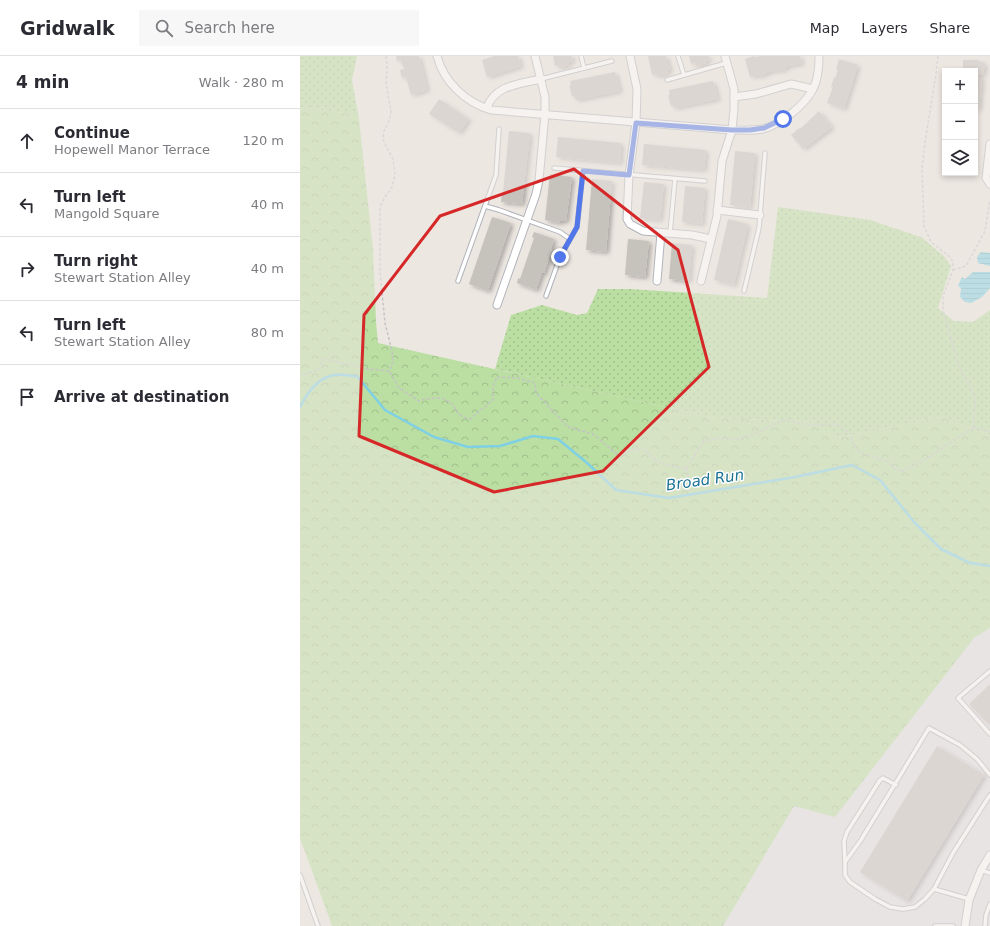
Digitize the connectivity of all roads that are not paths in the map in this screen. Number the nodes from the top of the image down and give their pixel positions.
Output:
1 (437, 56) edge
2 (535, 56) edge
3 (581, 56) edge
4 (630, 56) edge
5 (678, 56) edge
6 (819, 56) edge
7 (726, 59) edge
8 (612, 61) dead end
9 (584, 68) junction
10 (684, 75) junction
11 (541, 78) junction
12 (668, 80) dead end
13 (813, 89) junction
14 (734, 97) junction
15 (487, 108) junction
16 (545, 114) junction
17 (636, 123) junction
18 (499, 129) dead end
19 (732, 130) junction
20 (990, 144) edge
21 (765, 153) dead end
22 (554, 168) dead end
23 (583, 171) junction
24 (629, 175) junction
25 (675, 179) junction
26 (705, 181) dead end
27 (990, 184) edge
28 (485, 206) junction
29 (717, 210) junction
30 (760, 215) junction
31 (527, 220) junction
32 (661, 233) junction
33 (670, 233) junction
34 (570, 239) junction
35 (711, 239) junction
36 (458, 281) dead end
37 (657, 281) dead end
38 (701, 281) dead end
39 (744, 291) dead end
40 (546, 296) dead end
41 (497, 305) dead end
42 (990, 671) edge
43 (990, 734) edge
44 (990, 775) edge
45 (896, 785) junction
46 (990, 794) edge
47 (990, 855) edge
48 (845, 862) junction
49 (981, 870) junction
50 (990, 873) edge
51 (300, 875) edge
52 (934, 889) junction
53 (969, 899) junction
54 (990, 904) edge
55 (318, 926) edge
56 (935, 926) edge
57 (953, 926) edge
58 (965, 926) edge
59 (985, 926) edge

1 - 15 street
2 - 11 street
3 - 9 lane
4 - 17 street
5 - 10 lane
6 - 13 street
7 - 10 lane
7 - 14 street
8 - 9 lane
9 - 11 lane
10 - 12 lane
11 - 15 street
11 - 16 street
13 - 14 street
13 - 19 street
14 - 19 street
15 - 16 street
16 - 17 street
16 - 31 street
17 - 19 street
17 - 24 street
18 - 28 lane
19 - 29 street
20 - 27 street
21 - 30 lane
22 - 23 lane
23 - 24 lane
23 - 34 lane
24 - 25 lane
24 - 32 street
25 - 26 lane
25 - 33 lane
28 - 31 lane
28 - 36 lane
29 - 30 street
29 - 35 street
30 - 39 lane
31 - 34 lane
31 - 41 street
32 - 33 street
32 - 37 street
33 - 35 street
34 - 40 lane
35 - 38 street
42 - 43 lane
44 - 45 lane
45 - 48 lane
45 - 48 lane
46 - 52 lane
47 - 49 street
48 - 52 lane
49 - 50 lane
49 - 53 street
51 - 55 lane
52 - 53 lane
53 - 58 street
54 - 59 lane
56 - 57 lane

